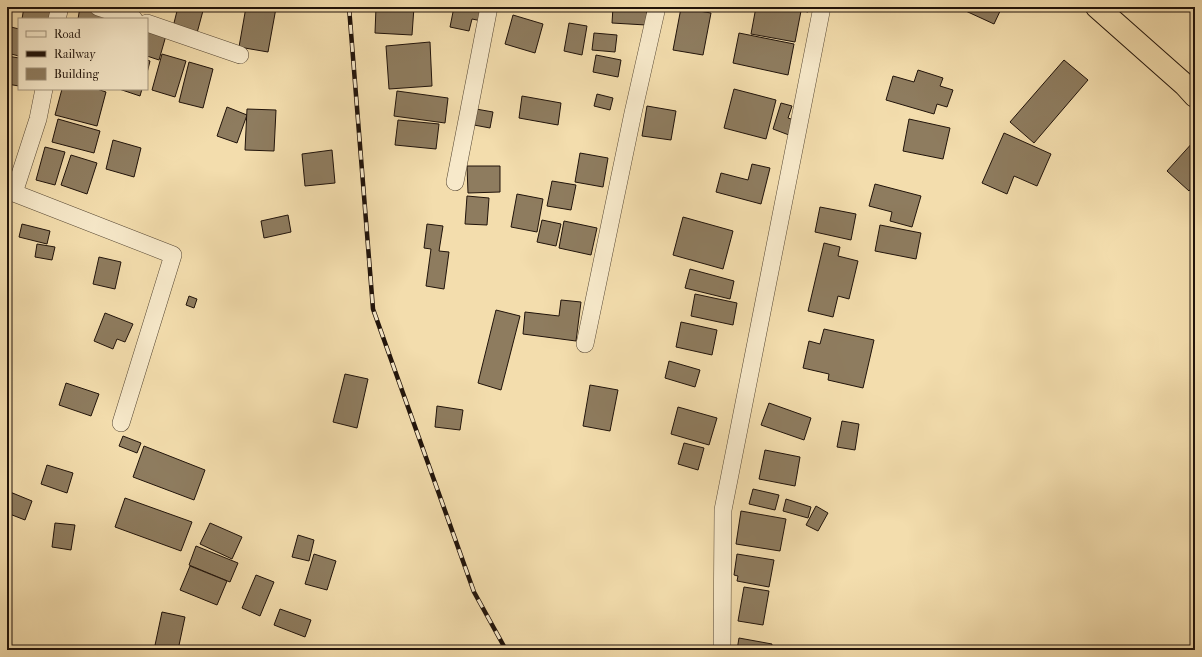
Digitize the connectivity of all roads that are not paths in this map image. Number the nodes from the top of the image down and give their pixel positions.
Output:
1 (60, 7) edge
2 (98, 7) edge
3 (489, 7) edge
4 (657, 7) edge
5 (822, 7) edge
6 (1097, 7) edge
7 (57, 18) edge
8 (131, 18) edge
9 (148, 24) edge
10 (240, 55) dead end
11 (44, 90) edge
12 (1195, 96) edge
13 (455, 182) dead end
14 (10, 192) edge
15 (585, 344) dead end
16 (121, 423) dead end
17 (722, 650) edge

1 - 7 street
2 - 8 street
3 - 13 street
4 - 15 street
5 - 17 street
6 - 12 highway
9 - 10 street
11 - 14 street
14 - 16 street

